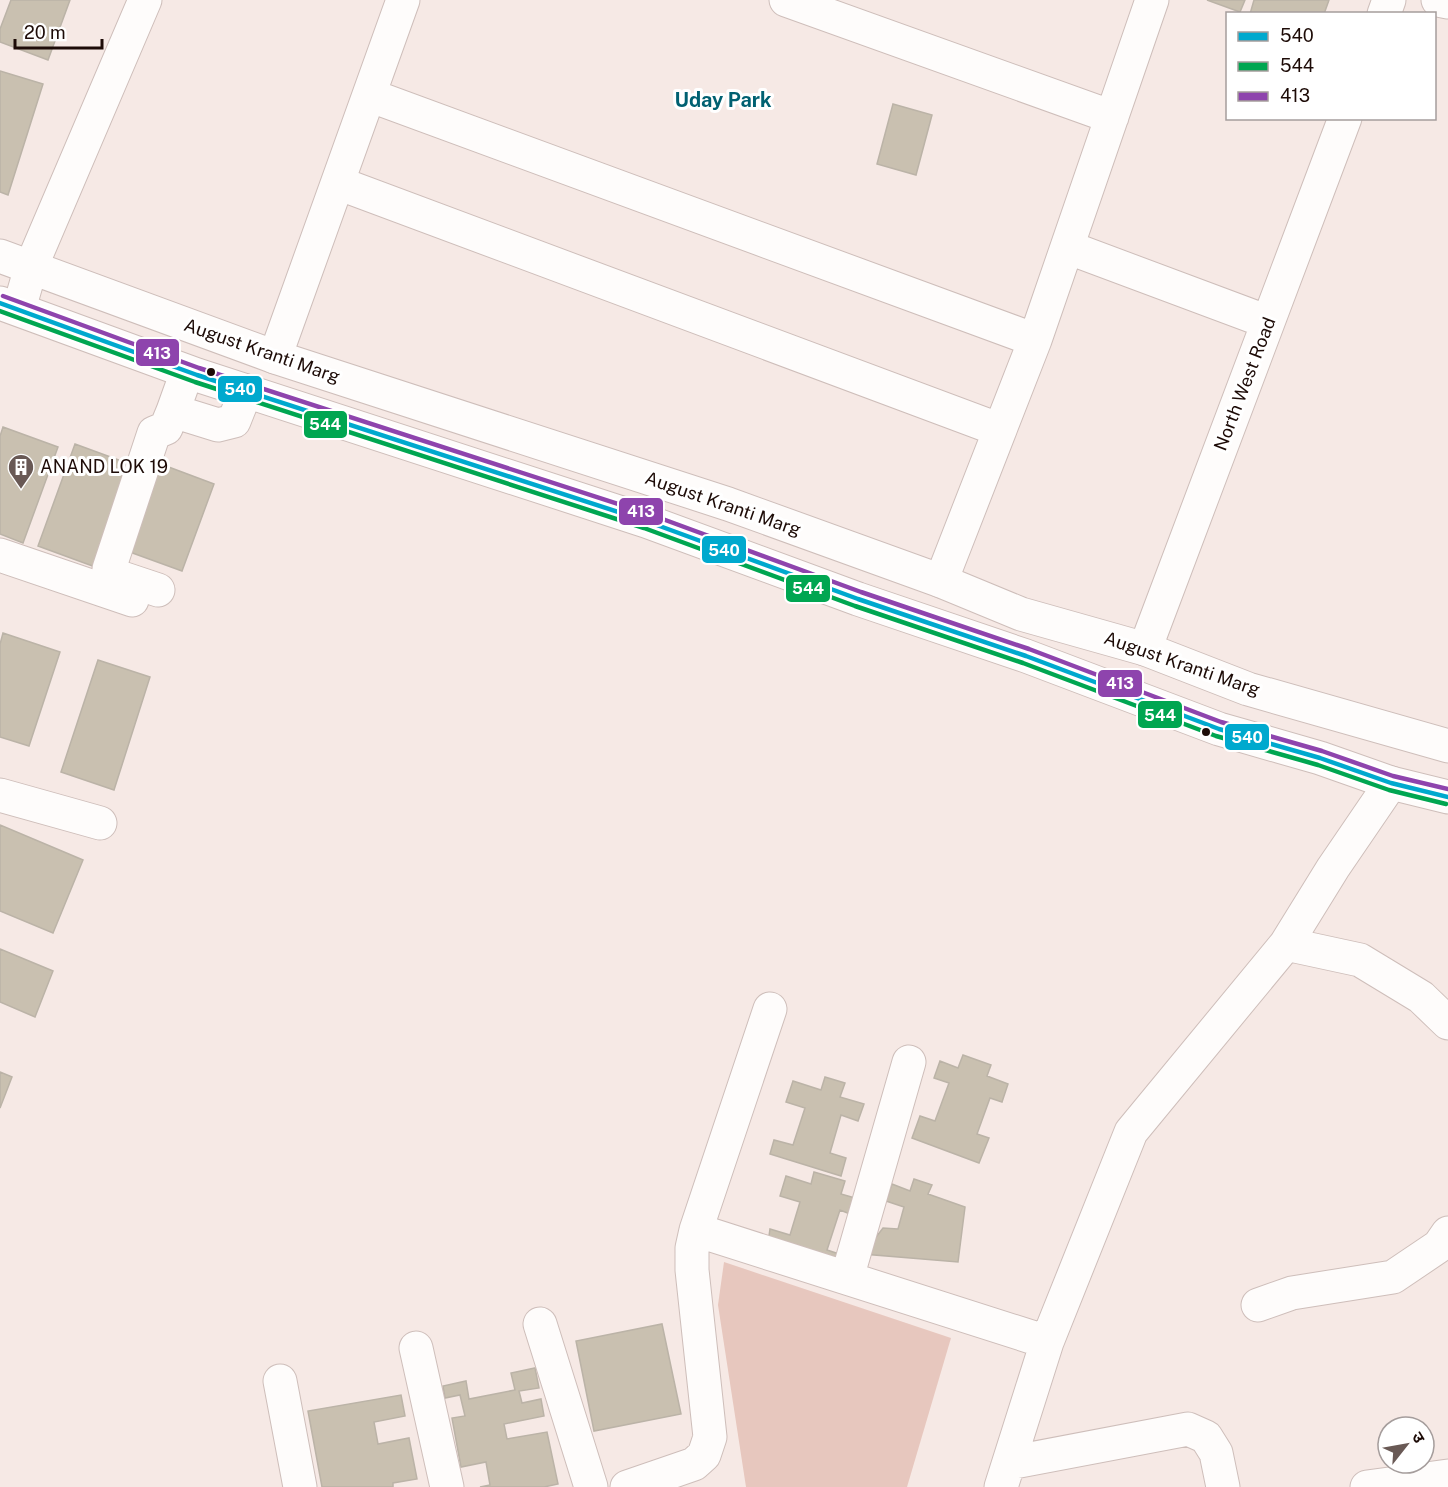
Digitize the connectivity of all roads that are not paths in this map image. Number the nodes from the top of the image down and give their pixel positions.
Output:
1 (145, 0) edge
2 (403, 0) edge
3 (786, 0) edge
4 (1152, 0) edge
5 (1438, 0) edge
6 (1448, 2) edge
7 (369, 95) junction
8 (1112, 117) junction
9 (1344, 120) edge
10 (338, 183) junction
11 (1067, 247) junction
12 (0, 256) edge
13 (31, 267) junction
14 (9, 306) edge
15 (1268, 322) junction
16 (1035, 340) junction
17 (275, 357) junction
18 (187, 372) junction
19 (246, 391) junction
20 (169, 420) junction
21 (1000, 430) junction
22 (0, 555) edge
23 (941, 581) junction
24 (1145, 649) junction
25 (1448, 746) edge
26 (1391, 783) junction
27 (0, 795) edge
28 (1448, 797) edge
29 (100, 823) dead end
30 (1286, 944) junction
31 (770, 1009) dead end
32 (1448, 1023) edge
33 (909, 1062) dead end
34 (696, 1230) junction
35 (1448, 1233) edge
36 (847, 1278) junction
37 (1258, 1305) dead end
38 (540, 1324) dead end
39 (1047, 1342) junction
40 (416, 1348) dead end
41 (280, 1381) dead end
42 (1005, 1475) edge
43 (1448, 1476) edge
44 (300, 1487) edge
45 (447, 1487) edge
46 (591, 1487) edge
47 (627, 1487) edge
48 (1222, 1487) edge
49 (1367, 1487) edge

1 - 13 street
2 - 7 street
3 - 8 street
4 - 8 street
5 - 6 street
7 - 10 street
7 - 16 street
8 - 11 street
9 - 15 street, North West Road
10 - 17 street
10 - 21 street
11 - 15 street
11 - 16 street
12 - 13 street, August Kranti Marg
13 - 14 street
13 - 17 street, August Kranti Marg
14 - 18 street
15 - 24 street, North West Road
16 - 21 street
17 - 23 street, August Kranti Marg
18 - 19 street
18 - 20 street
19 - 20 street
19 - 26 street
20 - 22 street
21 - 23 street
23 - 24 street, August Kranti Marg
24 - 25 street, August Kranti Marg
26 - 28 street
26 - 30 street
27 - 29 street
30 - 32 street
30 - 39 street
31 - 34 street
33 - 36 street
34 - 36 street
34 - 47 street
35 - 37 street
36 - 39 street
38 - 46 street
39 - 42 street
40 - 45 street
41 - 44 street
42 - 48 street
43 - 49 street

